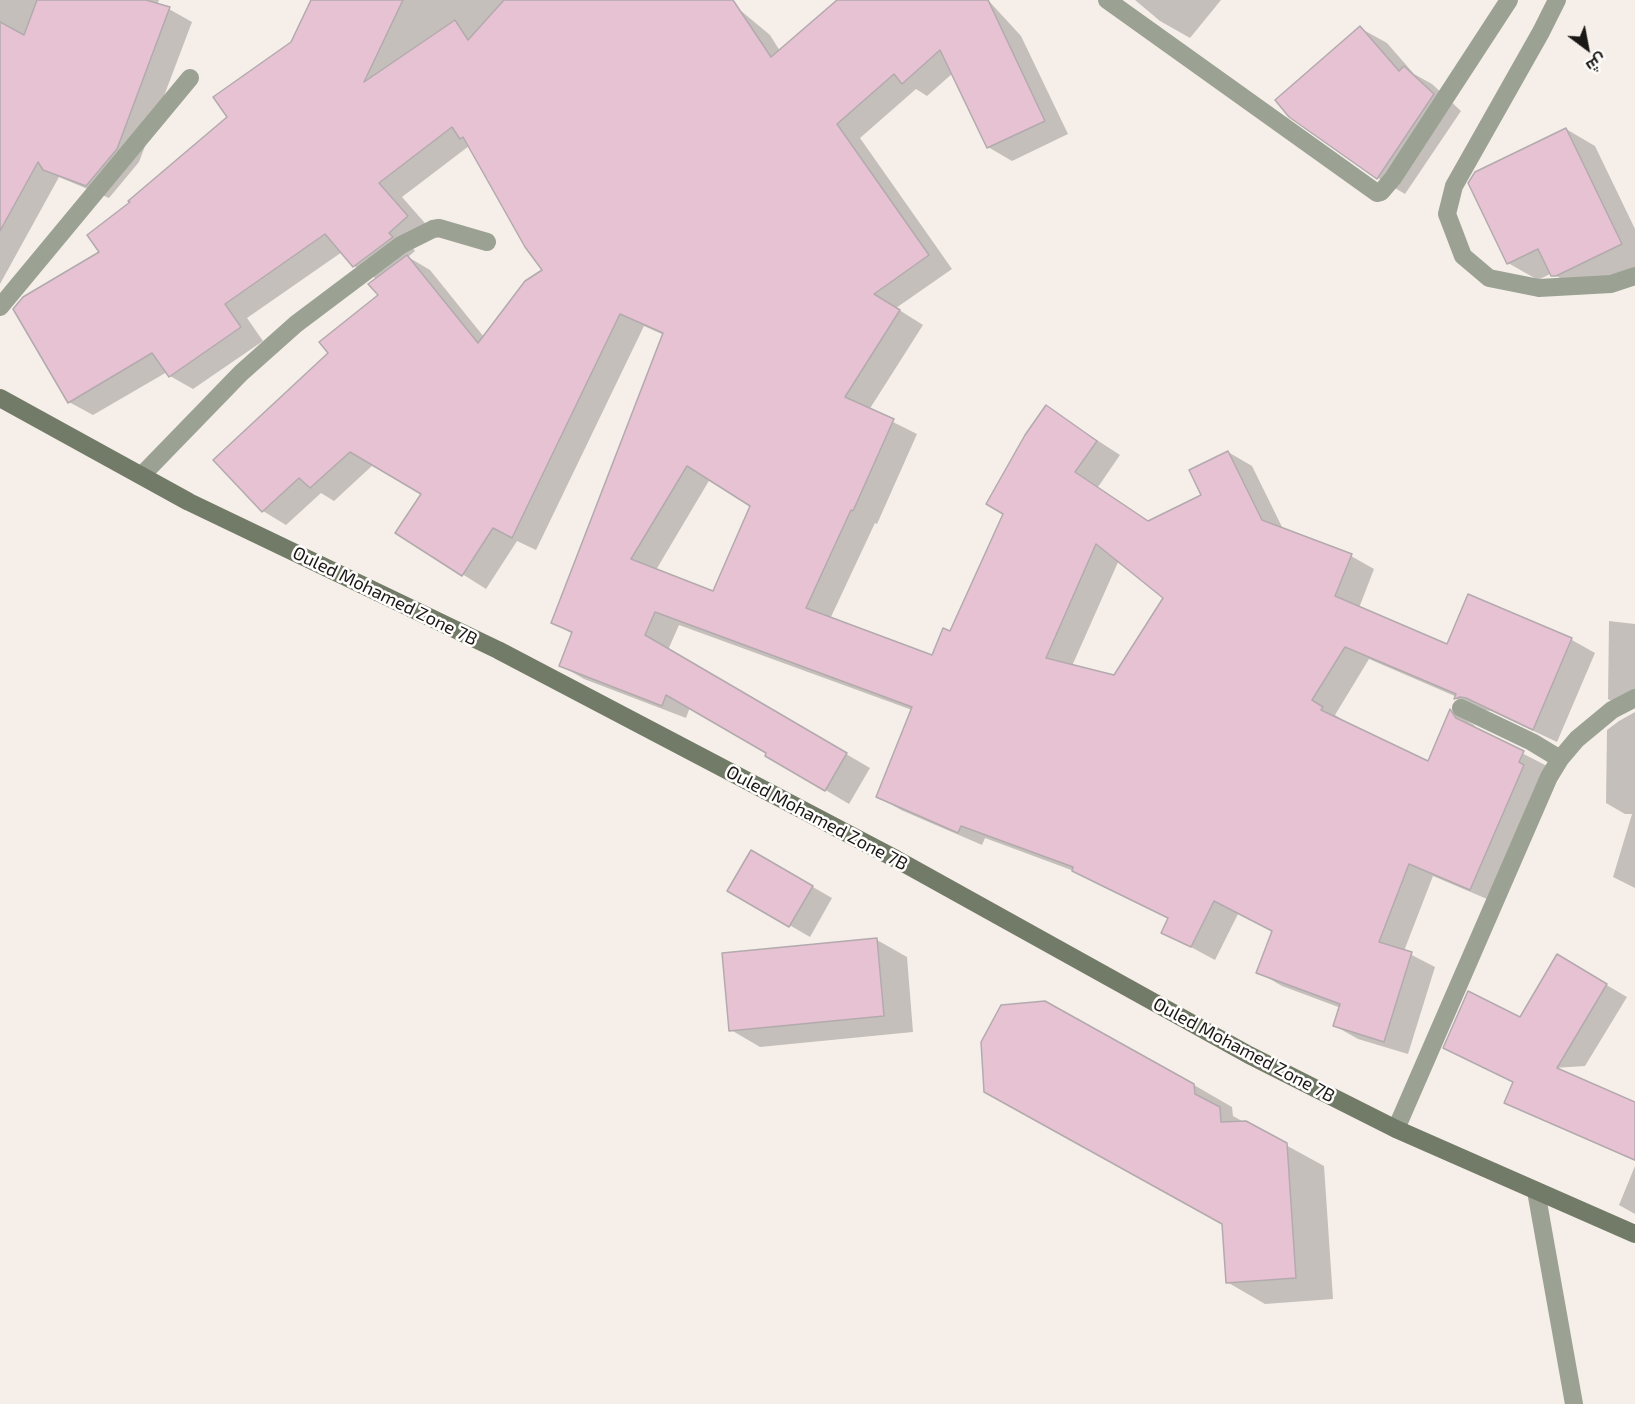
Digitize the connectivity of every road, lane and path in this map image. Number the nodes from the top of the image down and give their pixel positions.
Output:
1 (1107, 0) edge
2 (1509, 0) edge
3 (1557, 0) edge
4 (190, 78) dead end
5 (487, 242) dead end
6 (1635, 276) edge
7 (0, 307) edge
8 (0, 398) edge
9 (142, 476) junction
10 (1635, 698) edge
11 (1461, 708) dead end
12 (1560, 759) junction
13 (1396, 1129) junction
14 (1536, 1191) junction
15 (1635, 1234) edge
16 (1574, 1404) edge

1 - 2 street
3 - 6 street
4 - 7 street
5 - 9 street
8 - 9 main road, Ouled Mohamed Zone 7B
9 - 13 main road, Ouled Mohamed Zone 7B
10 - 12 street
11 - 12 street
12 - 13 street
13 - 14 main road, Ouled Mohamed Zone 7B
14 - 15 main road, Ouled Mohamed Zone 7B
14 - 16 street

